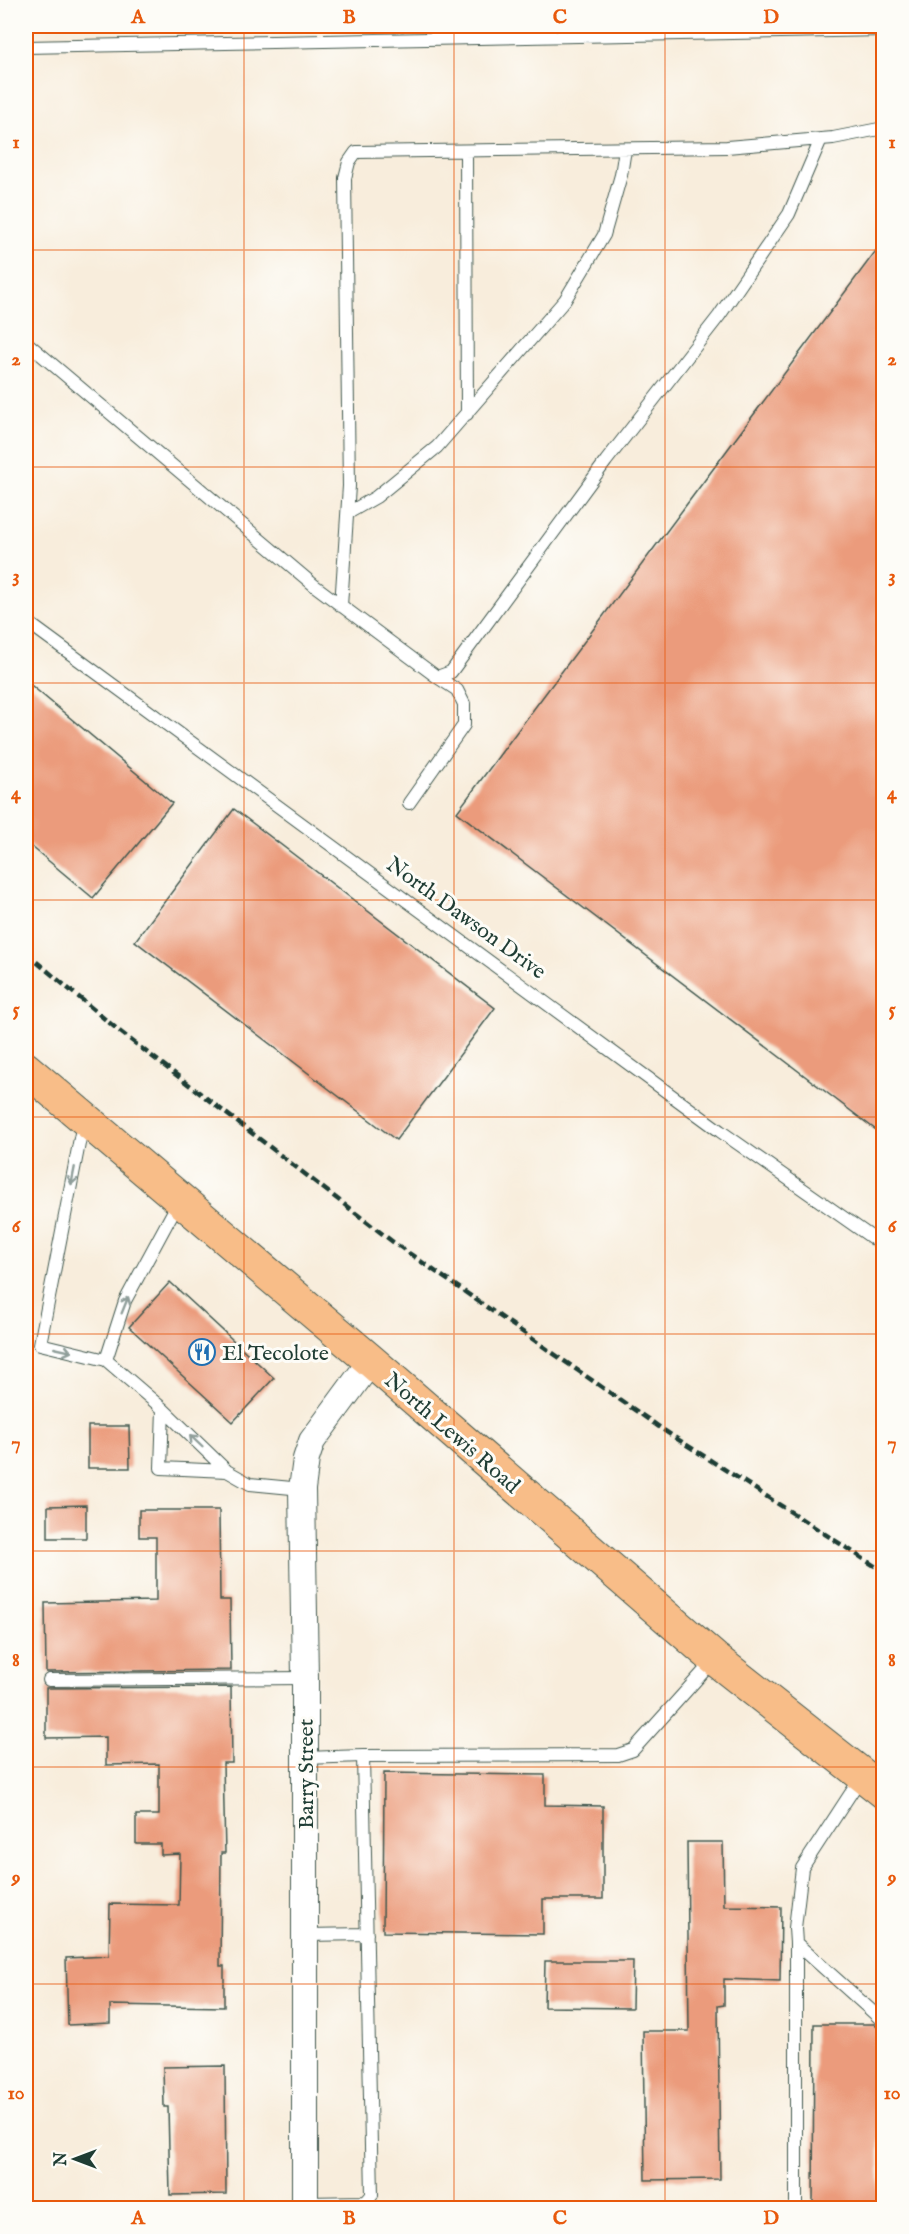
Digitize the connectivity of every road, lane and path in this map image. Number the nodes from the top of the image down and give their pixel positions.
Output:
1 (884, 30) edge
2 (26, 47) edge
3 (884, 128) edge
4 (821, 139) junction
5 (626, 149) junction
6 (466, 151) junction
7 (26, 342) edge
8 (467, 414) junction
9 (348, 513) junction
10 (341, 606) junction
11 (26, 621) edge
12 (437, 677) junction
13 (409, 803) dead end
14 (26, 1069) edge
15 (84, 1118) junction
16 (179, 1200) junction
17 (884, 1246) edge
18 (106, 1360) junction
19 (371, 1361) junction
20 (163, 1408) junction
21 (227, 1471) junction
22 (302, 1489) junction
23 (715, 1659) junction
24 (305, 1678) junction
25 (49, 1680) dead end
26 (363, 1756) junction
27 (305, 1758) junction
28 (873, 1784) edge
29 (367, 1934) junction
30 (305, 1935) junction
31 (796, 1942) junction
32 (884, 2022) edge
33 (305, 2206) edge
34 (796, 2208) edge

1 - 2 lane
3 - 4 lane
4 - 5 lane
4 - 12 lane
5 - 6 lane
5 - 8 lane
6 - 8 lane
6 - 9 lane
7 - 10 lane
8 - 9 lane
9 - 10 lane
10 - 12 lane
11 - 17 lane, North Dawson Drive
12 - 13 lane
14 - 15 main road, North Lewis Road
15 - 16 main road, North Lewis Road
15 -> 18 lane
18 -> 16 lane
16 - 19 main road, North Lewis Road
18 - 20 lane
19 - 22 street, Barry Street
19 - 23 main road, North Lewis Road
21 -> 20 lane
20 - 21 lane
21 - 22 lane
22 - 24 street, Barry Street
23 - 26 lane
23 - 28 main road, North Lewis Road
24 - 25 lane
24 - 27 street, Barry Street
26 - 27 lane
26 - 29 lane
27 - 30 street, Barry Street
28 - 31 lane
29 - 30 lane
29 - 33 lane
30 - 33 street, Barry Street
31 - 32 lane
31 - 34 lane

